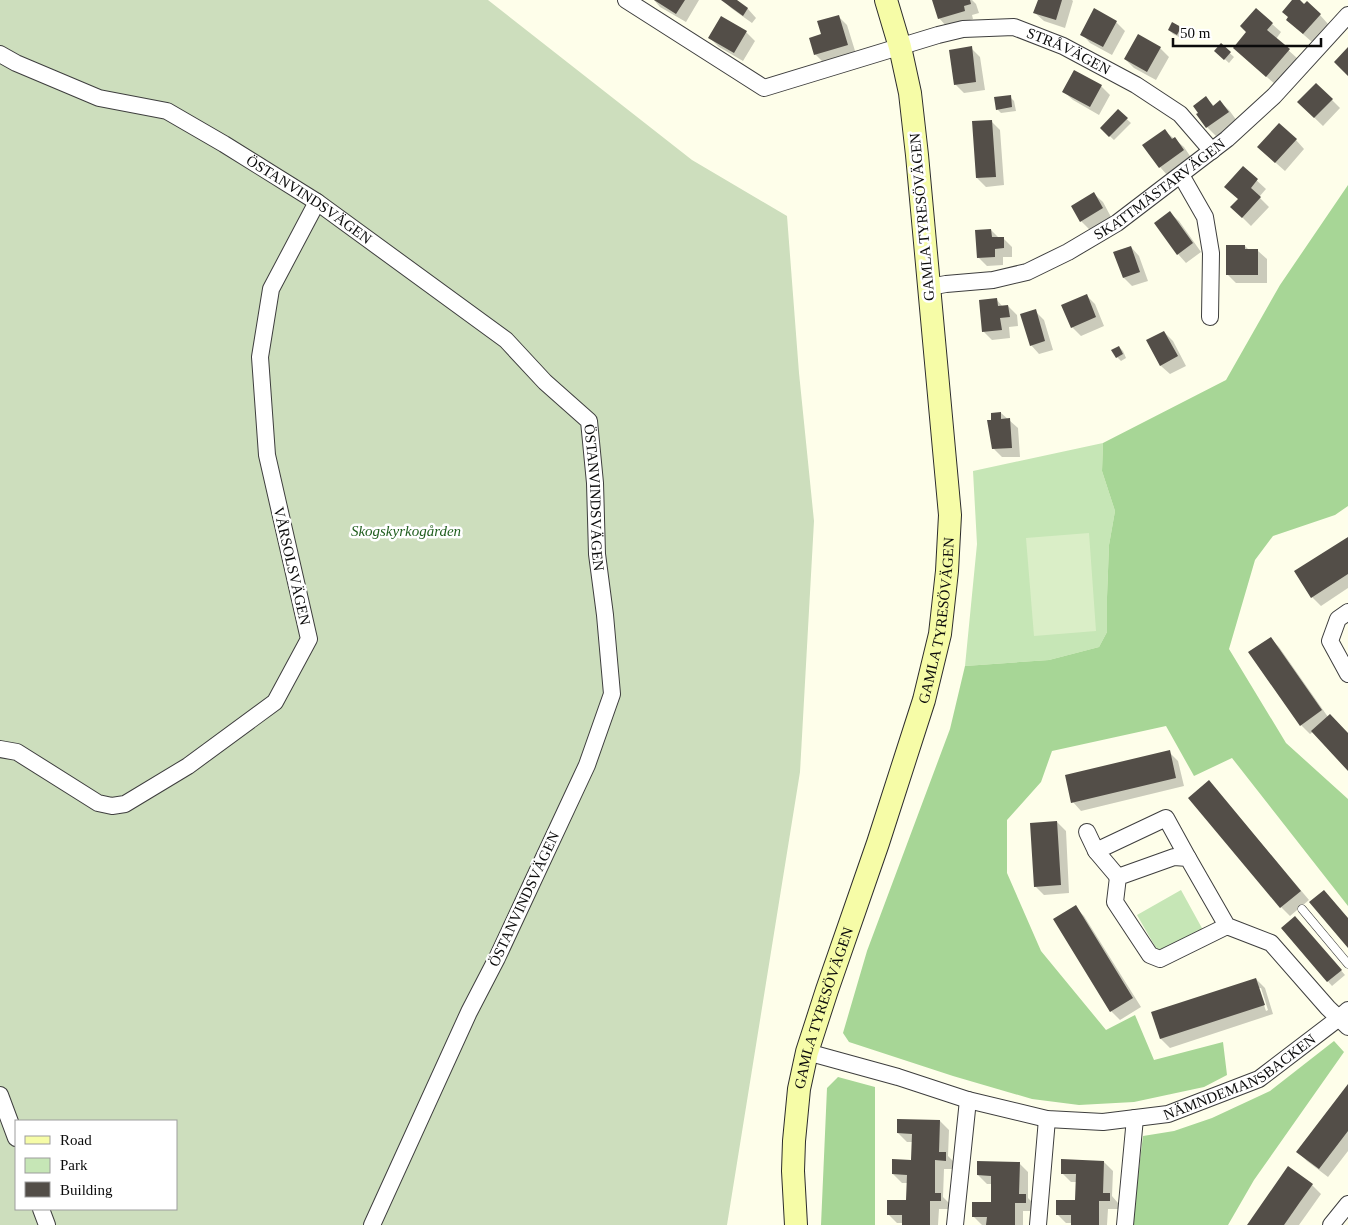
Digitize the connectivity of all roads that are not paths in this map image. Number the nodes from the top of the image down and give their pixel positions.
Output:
1 (626, 0) edge
2 (886, 0) edge
3 (1348, 15) edge
4 (900, 47) junction
5 (0, 54) edge
6 (1212, 151) junction
7 (1181, 175) junction
8 (317, 202) junction
9 (929, 287) junction
10 (1210, 317) dead end
11 (1348, 612) edge
12 (1348, 674) edge
13 (0, 749) edge
14 (1087, 832) dead end
15 (1096, 850) junction
16 (1188, 858) junction
17 (1118, 877) junction
18 (1302, 910) dead end
19 (1227, 926) junction
20 (1348, 964) edge
21 (1345, 1018) edge
22 (808, 1052) junction
23 (0, 1095) edge
24 (968, 1100) junction
25 (1135, 1118) junction
26 (1047, 1119) junction
27 (15, 1135) edge
28 (1348, 1204) edge
29 (41, 1210) edge
30 (47, 1225) edge
31 (372, 1225) edge
32 (796, 1225) edge
33 (955, 1225) edge
34 (1038, 1225) edge
35 (1124, 1225) edge
36 (1331, 1225) edge

1 - 4 street, STRÅVÄGEN
2 - 4 street, GAMLA TYRESÖVÄGEN
3 - 6 street, SKATTMÄSTARVÄGEN
4 - 6 street, STRÅVÄGEN
4 - 9 street, GAMLA TYRESÖVÄGEN
5 - 8 street, ÖSTANVINDSVÄGEN
6 - 7 street, SKATTMÄSTARVÄGEN
7 - 9 street, SKATTMÄSTARVÄGEN
7 - 10 street
8 - 13 street, VÅRSOLSVÄGEN
8 - 31 street, ÖSTANVINDSVÄGEN
9 - 22 street, GAMLA TYRESÖVÄGEN
11 - 12 street
14 - 15 street
15 - 16 street
15 - 17 street
16 - 17 street
16 - 19 street
17 - 19 street
18 - 20 lane
19 - 21 street, NÄMNDEMANSBACKEN
21 - 25 street, NÄMNDEMANSBACKEN
22 - 24 street, NÄMNDEMANSBACKEN
22 - 32 street, GAMLA TYRESÖVÄGEN
23 - 27 street
24 - 26 street, NÄMNDEMANSBACKEN
24 - 33 street
25 - 26 street, NÄMNDEMANSBACKEN
25 - 35 street
26 - 34 street
28 - 36 street
29 - 30 street

